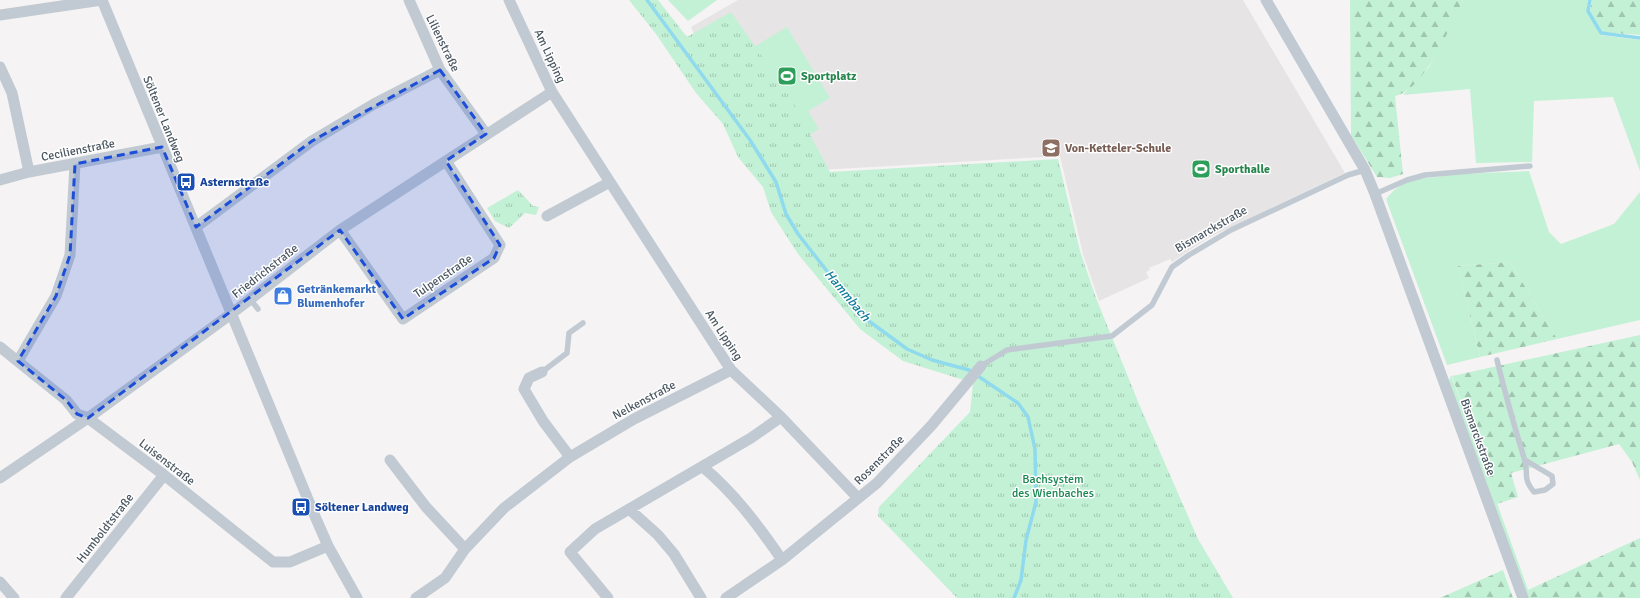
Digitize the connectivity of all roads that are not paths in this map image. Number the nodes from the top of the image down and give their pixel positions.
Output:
1 (102, 0) edge
2 (409, 0) edge
3 (509, 0) edge
4 (1266, 0) edge
5 (0, 15) edge
6 (0, 67) edge
7 (440, 70) junction
8 (552, 92) junction
9 (486, 134) junction
10 (162, 147) junction
11 (446, 161) junction
12 (75, 164) junction
13 (1530, 166) dead end
14 (1365, 170) junction
15 (29, 172) junction
16 (0, 180) edge
17 (610, 182) junction
18 (1376, 194) junction
19 (548, 216) dead end
20 (196, 227) junction
21 (340, 230) junction
22 (250, 299) junction
23 (258, 309) dead end
24 (231, 314) junction
25 (583, 323) dead end
26 (0, 347) edge
27 (1497, 360) dead end
28 (18, 361) junction
29 (981, 366) joint
30 (731, 370) junction
31 (542, 372) joint
32 (781, 417) junction
33 (88, 418) junction
34 (570, 457) junction
35 (390, 460) dead end
36 (1525, 460) junction
37 (703, 467) junction
38 (164, 475) junction
39 (0, 478) edge
40 (858, 498) junction
41 (629, 509) junction
42 (328, 546) junction
43 (465, 549) junction
44 (782, 560) junction
45 (0, 582) edge
46 (14, 598) edge
47 (66, 598) edge
48 (357, 598) edge
49 (416, 598) edge
50 (608, 598) edge
51 (700, 598) edge
52 (726, 598) edge
53 (1523, 598) edge

1 - 5 street
1 - 10 street, Söltener Landweg
2 - 7 street, Lilienstraße
3 - 8 street, Am Lipping
4 - 14 street, Bismarckstraße
6 - 15 street
7 - 9 street, Lilienstraße
7 - 20 street
8 - 9 street, Friedrichstraße
8 - 17 street, Am Lipping
9 - 11 street, Friedrichstraße
10 - 12 street, Cecilienstraße
10 - 20 street, Söltener Landweg
11 - 21 street, Friedrichstraße
11 - 21 street, Tulpenstraße
12 - 15 street, Cecilienstraße
12 - 28 street
13 - 18 lane
14 - 18 street, Bismarckstraße
14 - 29 lane, Bismarckstraße
15 - 16 street, Cecilienstraße
17 - 19 street
17 - 30 street, Am Lipping
18 - 53 street, Bismarckstraße
20 - 24 street, Söltener Landweg
21 - 22 street, Friedrichstraße
22 - 23 lane
22 - 24 street, Friedrichstraße
24 - 33 street, Friedrichstraße
24 - 42 street, Söltener Landweg
25 - 31 lane
26 - 28 street, Luisenstraße
27 - 36 lane
28 - 33 street, Luisenstraße
29 - 40 street, Rosenstraße
30 - 32 street, Am Lipping
30 - 34 street, Nelkenstraße
31 - 34 street
32 - 37 street
32 - 40 street, Am Lipping
33 - 38 street, Luisenstraße
33 - 39 street, Friedrichstraße
34 - 43 street, Nelkenstraße
35 - 43 street
36 - 36 lane
37 - 41 street
37 - 44 street
38 - 42 street, Luisenstraße
38 - 47 street, Humboldtstraße
40 - 44 street, Rosenstraße
41 - 50 street
41 - 51 street
42 - 48 street, Söltener Landweg
43 - 49 street, Nelkenstraße
44 - 52 street, Rosenstraße
45 - 46 street

